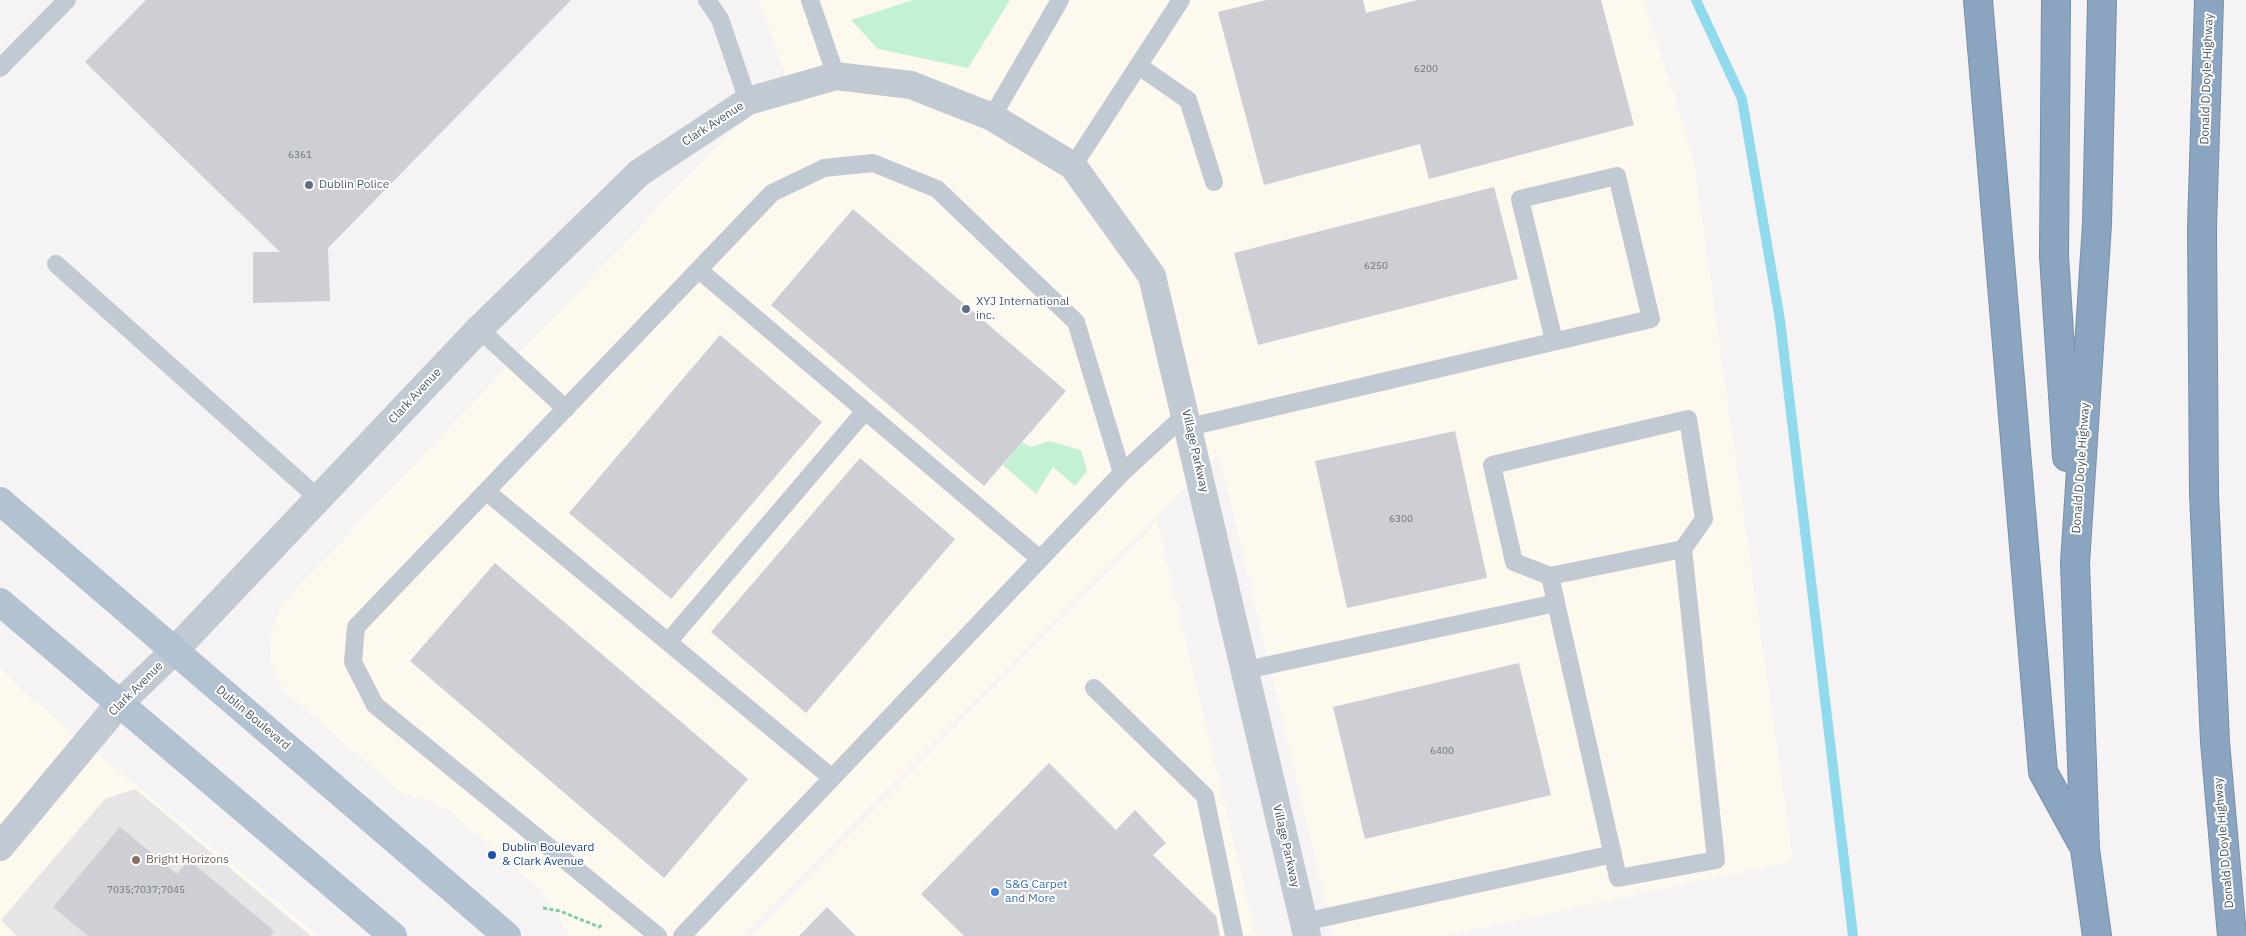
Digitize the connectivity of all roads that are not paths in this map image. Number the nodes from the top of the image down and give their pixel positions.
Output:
1 (67, 0) edge
2 (707, 0) edge
3 (810, 0) edge
4 (1060, 0) edge
5 (1181, 0) edge
6 (1978, 0) edge
7 (2056, 0) edge
8 (2102, 0) edge
9 (2209, 0) edge
10 (1139, 66) junction
11 (0, 68) edge
12 (836, 76) junction
13 (911, 85) joint
14 (748, 101) junction
15 (992, 117) junction
16 (1073, 166) junction
17 (1214, 182) dead end
18 (56, 264) dead end
19 (699, 270) junction
20 (479, 329) junction
21 (1554, 341) junction
22 (566, 409) junction
23 (865, 411) junction
24 (1187, 421) junction
25 (1122, 473) junction
26 (487, 492) junction
27 (318, 498) junction
28 (0, 501) edge
29 (1683, 549) junction
30 (1040, 559) junction
31 (2074, 563) junction
32 (1550, 576) junction
33 (0, 602) edge
34 (1556, 603) junction
35 (668, 642) junction
36 (174, 651) junction
37 (1246, 670) junction
38 (1094, 688) dead end
39 (119, 704) junction
40 (832, 778) junction
41 (0, 847) edge
42 (2085, 849) junction
43 (1613, 854) junction
44 (1305, 929) edge
45 (392, 936) edge
46 (507, 936) edge
47 (658, 936) edge
48 (682, 936) edge
49 (1234, 936) edge
50 (2098, 936) edge
51 (2232, 936) edge

1 - 11 lane
2 - 14 lane
3 - 12 lane
4 - 15 lane
5 - 10 lane
6 - 42 highway
7 - 31 highway
8 - 31 highway, Donald D Doyle Highway
9 - 51 highway, Donald D Doyle Highway
10 - 16 lane
10 - 17 lane
12 - 13 street, Clark Avenue
12 - 14 street, Clark Avenue
13 - 15 street, Village Parkway
14 - 20 street, Clark Avenue
15 - 16 street, Village Parkway
16 - 24 street, Village Parkway
18 - 27 lane
19 - 22 lane
19 - 23 lane
19 - 25 lane
20 - 22 lane
20 - 27 street, Clark Avenue
21 - 21 lane
21 - 24 lane
22 - 26 lane
23 - 30 lane
23 - 35 lane
24 - 25 lane
24 - 37 street, Village Parkway
25 - 30 lane
26 - 35 lane
26 - 47 lane
27 - 36 street, Clark Avenue
28 - 36 main road, Dublin Boulevard
29 - 32 lane
29 - 32 lane
29 - 43 lane
30 - 40 lane
31 - 42 highway, Donald D Doyle Highway
32 - 34 lane
33 - 39 main road
34 - 37 lane
34 - 43 lane
35 - 40 lane
36 - 39 street, Clark Avenue
36 - 46 main road, Dublin Boulevard
37 - 44 street, Village Parkway
38 - 49 lane
39 - 41 street, Clark Avenue
39 - 45 main road
40 - 48 lane
42 - 50 highway, Donald D Doyle Highway
43 - 44 lane

